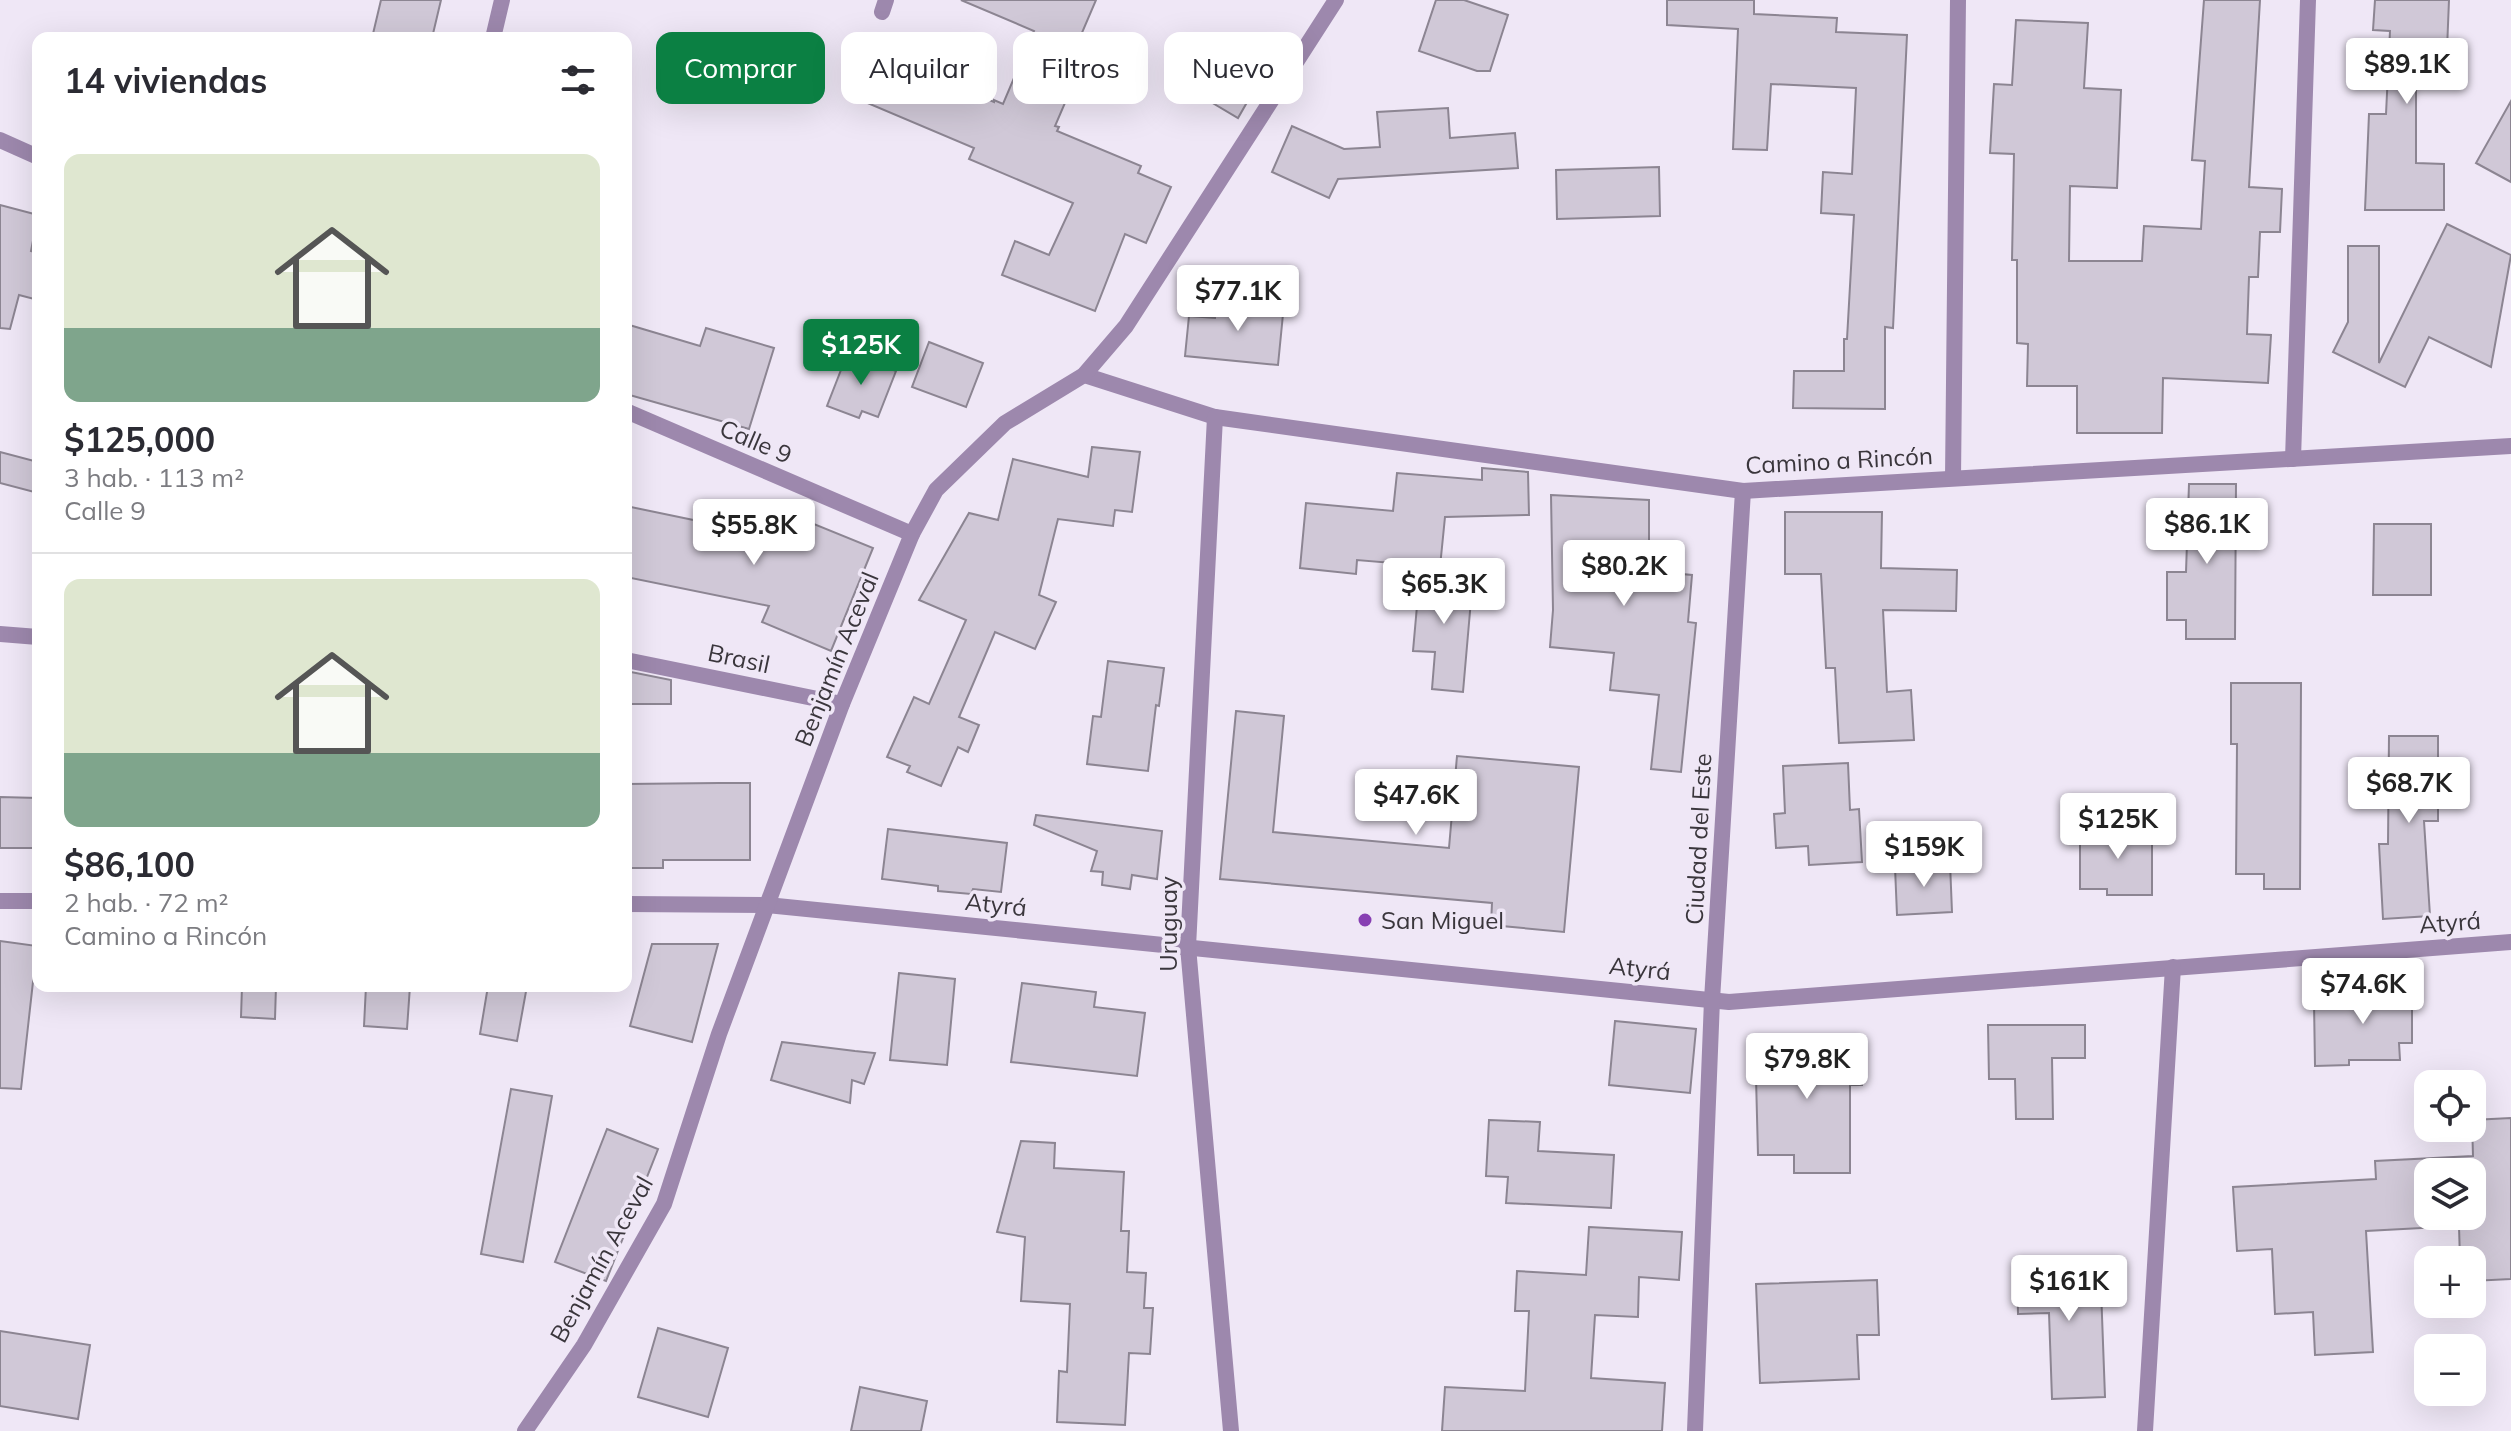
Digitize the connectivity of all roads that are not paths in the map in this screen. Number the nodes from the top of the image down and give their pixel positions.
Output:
1 (502, 0) edge
2 (1336, 0) edge
3 (1958, 0) edge
4 (2308, 0) edge
5 (494, 32) edge
6 (0, 140) edge
7 (32, 154) edge
8 (1084, 375) junction
9 (632, 414) edge
10 (1215, 417) junction
11 (2511, 446) edge
12 (2293, 459) junction
13 (1953, 478) junction
14 (1743, 491) junction
15 (912, 534) junction
16 (0, 634) edge
17 (32, 637) edge
18 (632, 661) edge
19 (842, 704) junction
20 (0, 901) edge
21 (32, 901) edge
22 (632, 904) edge
23 (767, 905) junction
24 (2511, 942) edge
25 (1188, 947) junction
26 (2173, 967) junction
27 (1712, 1000) junction
28 (525, 1431) edge
29 (1231, 1431) edge
30 (1695, 1431) edge
31 (2145, 1431) edge

1 - 5 street
2 - 8 street, Benjamín Aceval
3 - 13 street
4 - 12 street
6 - 7 street
8 - 10 street, Camino a Rincón
8 - 15 street, Benjamín Aceval
9 - 15 street, Calle 9
10 - 14 street, Camino a Rincón
10 - 25 street, Uruguay
11 - 12 street, Camino a Rincón
12 - 13 street, Camino a Rincón
13 - 14 street, Camino a Rincón
14 - 27 street, Ciudad del Este
15 - 19 street, Benjamín Aceval
16 - 17 street
18 - 19 street, Brasil
19 - 23 street, Benjamín Aceval
20 - 21 street
22 - 23 street, Atyrá
23 - 25 street, Atyrá
23 - 28 street, Benjamín Aceval
24 - 26 street, Atyrá
25 - 27 street, Atyrá
25 - 29 street, Uruguay
26 - 27 street, Atyrá
26 - 31 street
27 - 30 street, Ciudad del Este

